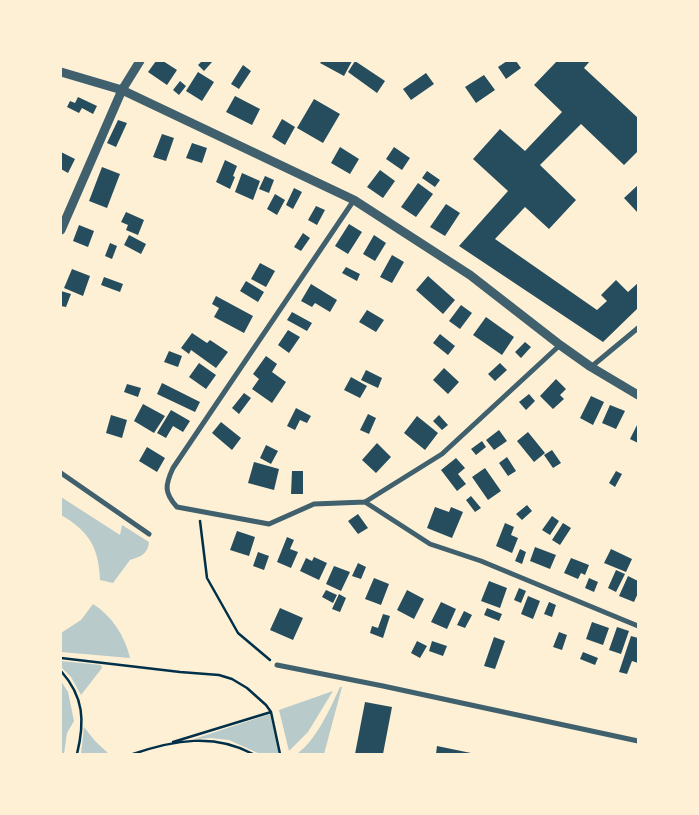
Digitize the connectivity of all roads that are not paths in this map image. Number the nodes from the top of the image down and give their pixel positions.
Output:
1 (140, 61) edge
2 (61, 72) edge
3 (122, 90) junction
4 (354, 200) junction
5 (61, 230) edge
6 (638, 328) edge
7 (560, 345) junction
8 (591, 367) junction
9 (638, 395) edge
10 (61, 473) edge
11 (365, 502) junction
12 (149, 534) dead end
13 (638, 626) edge
14 (277, 665) road end
15 (638, 741) edge

1 - 3 street
2 - 3 street
3 - 4 street
3 - 5 street
4 - 7 street
4 - 11 street
6 - 8 street
7 - 8 street
7 - 11 street
8 - 9 street
10 - 12 street
11 - 13 street
14 - 15 street

